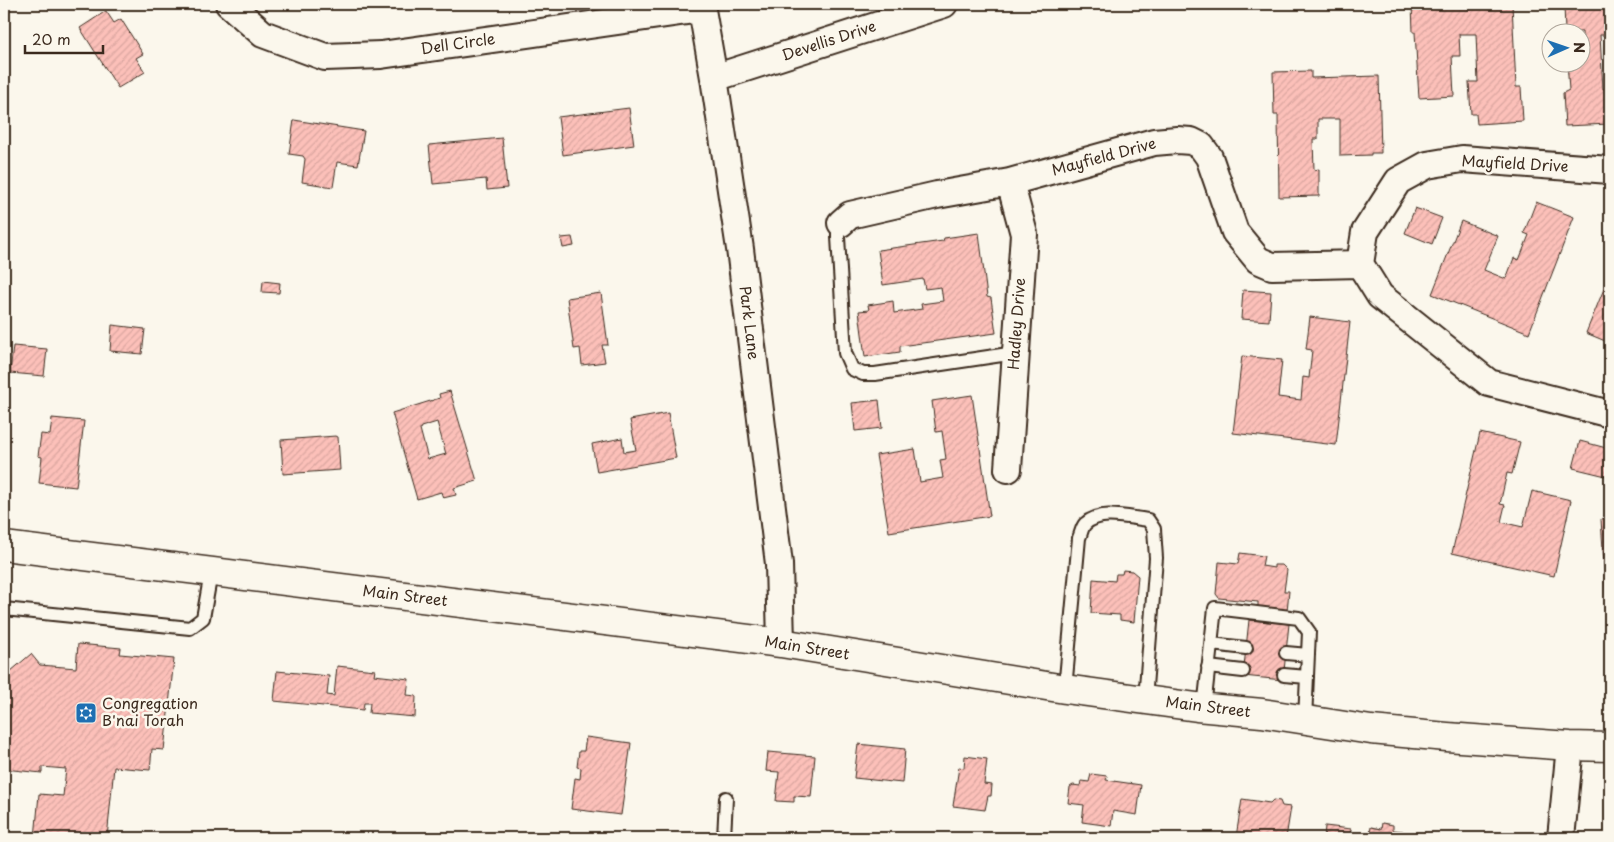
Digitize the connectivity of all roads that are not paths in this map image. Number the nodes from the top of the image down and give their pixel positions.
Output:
1 (229, 4) edge
2 (944, 4) edge
3 (701, 6) edge
4 (714, 78) junction
5 (1610, 170) edge
6 (1010, 182) junction
7 (841, 223) joint
8 (1360, 264) junction
9 (1015, 353) junction
10 (1610, 414) edge
11 (1008, 468) dead end
12 (4, 546) edge
13 (211, 573) junction
14 (4, 609) edge
15 (781, 643) junction
16 (1211, 644) junction
17 (1246, 648) dead end
18 (1286, 653) dead end
19 (1308, 655) junction
20 (1208, 667) junction
21 (1244, 671) dead end
22 (1284, 675) dead end
23 (1307, 677) junction
24 (1065, 689) junction
25 (1144, 700) junction
26 (1204, 708) junction
27 (1305, 720) junction
28 (1570, 746) junction
29 (1610, 746) edge
30 (726, 798) dead end
31 (724, 838) edge
32 (1561, 838) edge

1 - 3 street, Dell Circle
2 - 4 street, Devellis Drive
3 - 4 street, Park Lane
4 - 15 street, Park Lane
5 - 8 street, Mayfield Drive
6 - 7 street, Mayfield Drive
6 - 8 street, Mayfield Drive
6 - 9 street, Hadley Drive
7 - 9 lane
8 - 10 street
9 - 11 street, Hadley Drive
12 - 13 main road, Main Street
13 - 14 lane
13 - 15 main road, Main Street
15 - 24 main road, Main Street
16 - 17 lane
16 - 19 lane
16 - 20 lane
18 - 19 lane
19 - 23 lane
20 - 21 lane
20 - 26 lane
22 - 23 lane
23 - 27 lane
24 - 25 main road, Main Street
24 - 25 lane
25 - 26 main road, Main Street
26 - 27 main road, Main Street
27 - 28 main road, Main Street
28 - 29 main road, Main Street
28 - 32 street
30 - 31 lane

